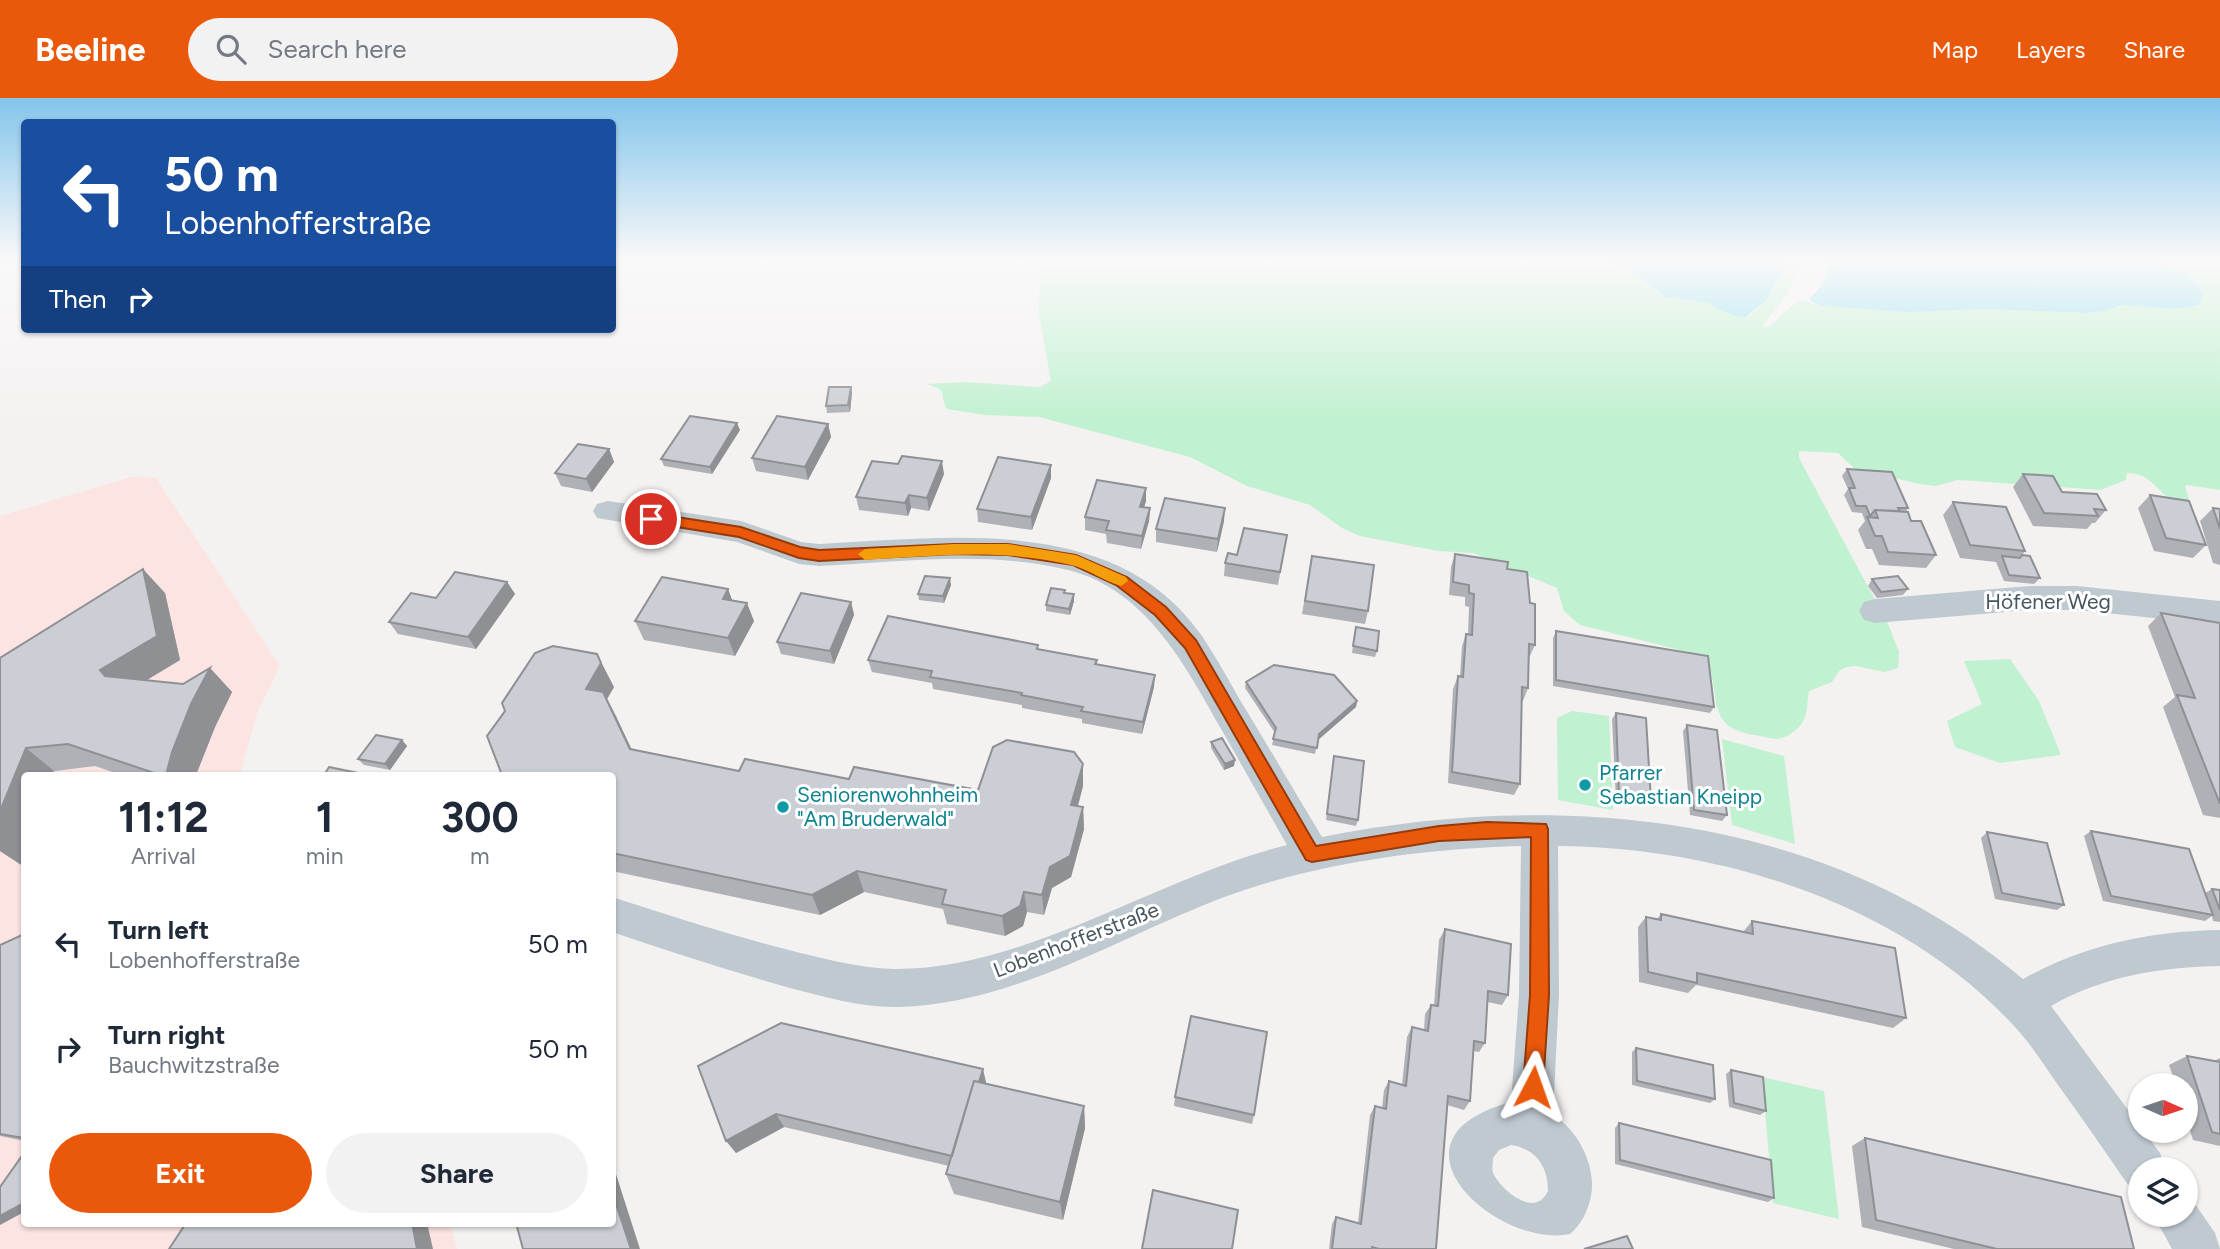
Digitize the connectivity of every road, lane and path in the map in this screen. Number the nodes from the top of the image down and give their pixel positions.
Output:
1 (608, 511) dead end
2 (1875, 611) dead end
3 (2220, 613) edge
4 (1540, 829) junction
5 (1312, 854) junction
6 (616, 915) edge
7 (2220, 948) edge
8 (2020, 1002) junction
9 (1531, 1127) dead end
10 (2136, 1157) edge
11 (2184, 1227) edge
12 (2199, 1249) edge

1 - 5 street
2 - 3 street, Höfener Weg
4 - 5 street, Lobenhofferstraße
4 - 8 street, Lobenhofferstraße
4 - 9 street
5 - 6 street, Lobenhofferstraße
7 - 8 street
8 - 10 street, Lobenhofferstraße
11 - 12 street

